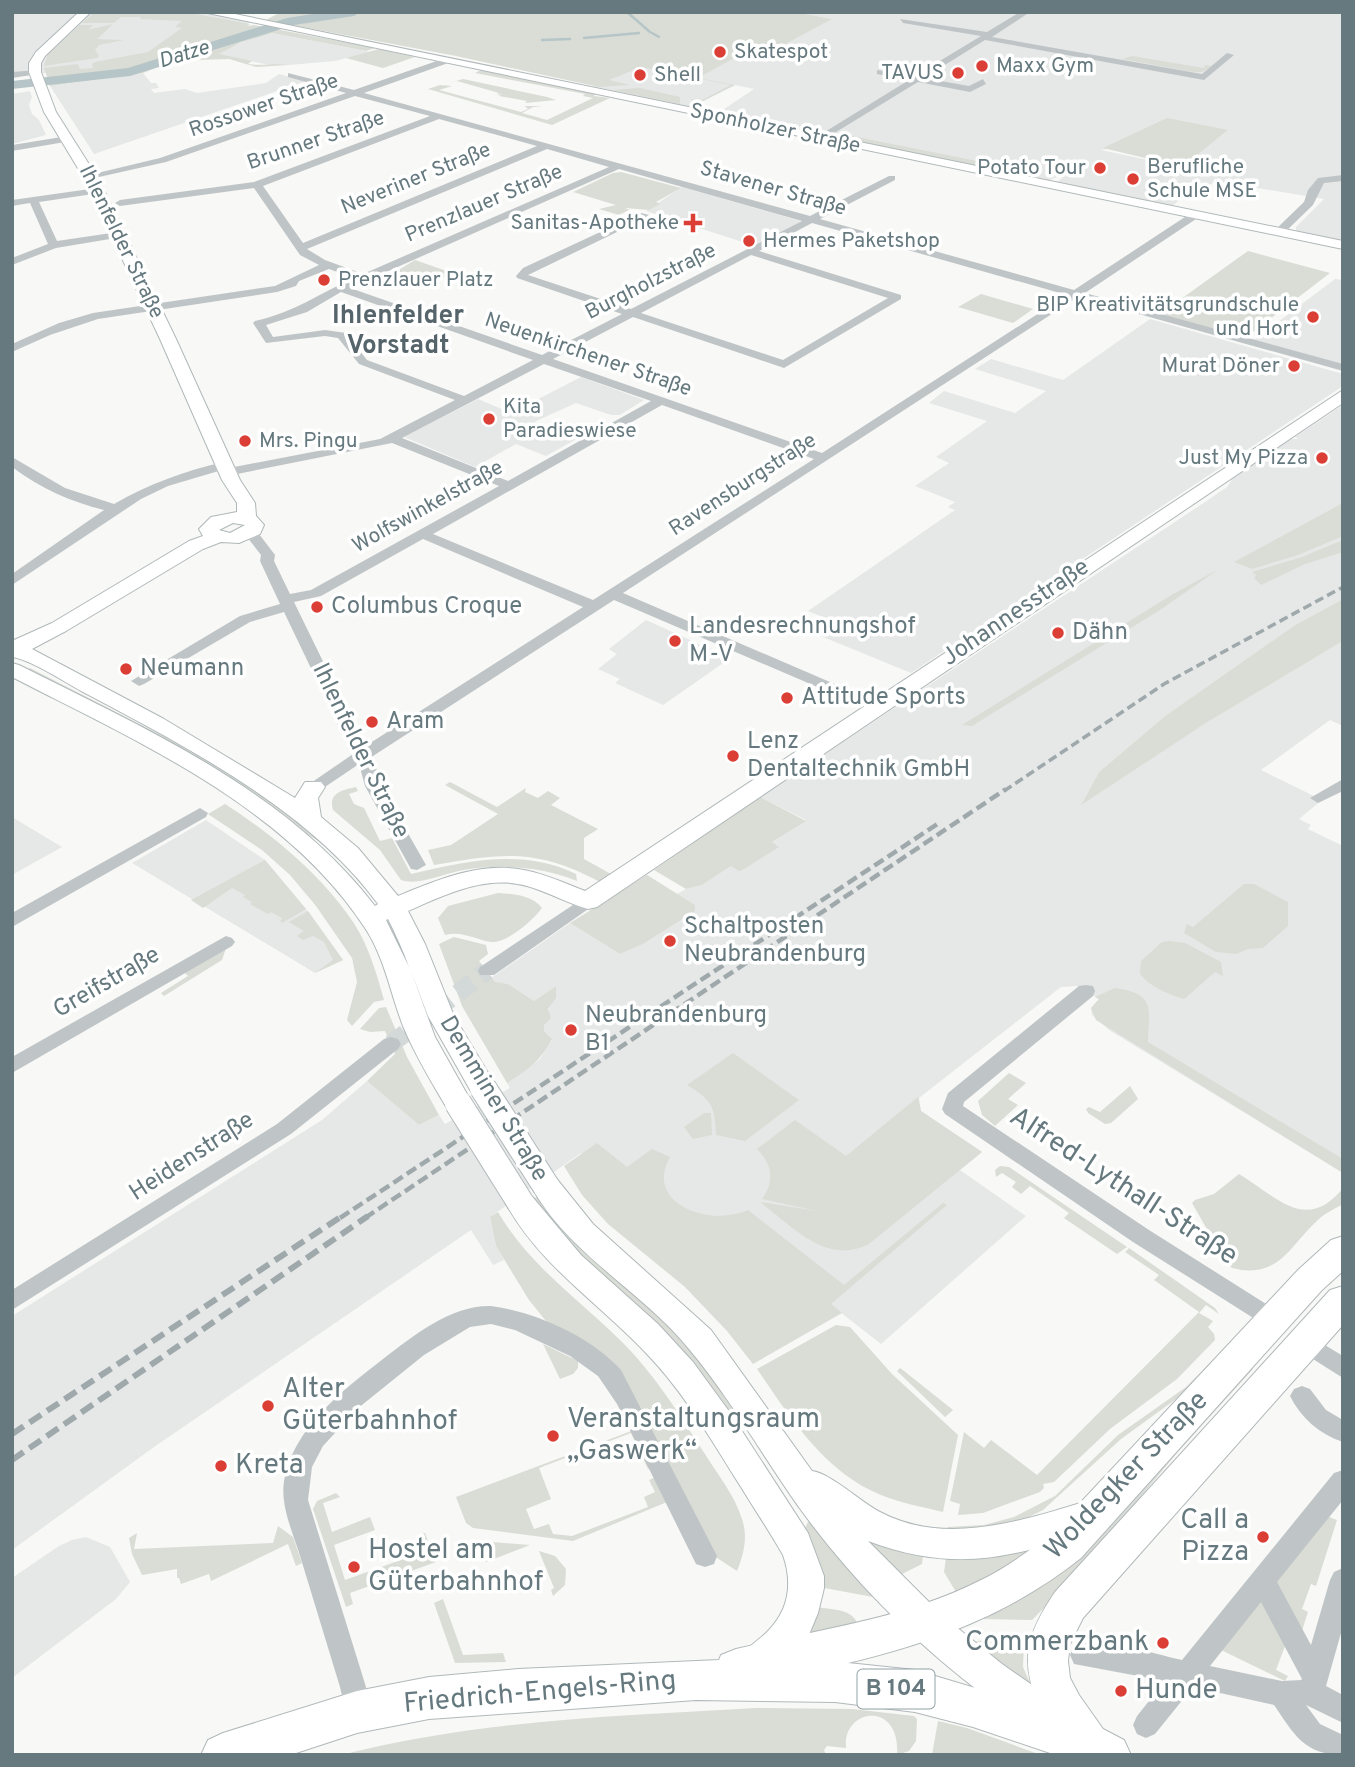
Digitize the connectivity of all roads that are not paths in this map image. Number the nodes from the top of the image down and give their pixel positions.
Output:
1 (86, 12) edge
2 (208, 12) edge
3 (1026, 12) edge
4 (903, 21) dead end
5 (987, 36) junction
6 (1230, 55) dead end
7 (448, 60) junction
8 (880, 72) dead end
9 (12, 75) edge
10 (291, 75) dead end
11 (37, 78) junction
12 (918, 79) junction
13 (983, 82) dead end
14 (355, 93) junction
15 (439, 116) junction
16 (820, 138) junction
17 (68, 139) junction
18 (546, 146) junction
19 (12, 148) edge
20 (619, 166) junction
21 (90, 176) junction
22 (892, 178) dead end
23 (1343, 178) edge
24 (256, 185) junction
25 (97, 191) junction
26 (33, 200) junction
27 (12, 203) edge
28 (120, 203) dead end
29 (1195, 215) junction
30 (813, 220) junction
31 (675, 224) dead end
32 (1279, 232) junction
33 (118, 235) junction
34 (54, 245) junction
35 (1343, 246) edge
36 (300, 248) junction
37 (751, 253) junction
38 (13, 261) edge
39 (328, 265) junction
40 (363, 278) junction
41 (300, 287) junction
42 (340, 289) junction
43 (1078, 294) junction
44 (325, 295) junction
45 (153, 307) junction
46 (631, 314) junction
47 (12, 349) edge
48 (544, 360) junction
49 (1343, 368) edge
50 (1343, 395) edge
51 (464, 400) junction
52 (661, 401) junction
53 (391, 438) junction
54 (824, 458) junction
55 (12, 461) edge
56 (229, 476) junction
57 (510, 486) junction
58 (114, 508) junction
59 (231, 529) junction
60 (424, 535) junction
61 (12, 581) edge
62 (613, 594) junction
63 (287, 603) junction
64 (594, 607) junction
65 (13, 651) edge
66 (139, 681) dead end
67 (876, 707) junction
68 (364, 753) junction
69 (1343, 783) edge
70 (313, 787) joint
71 (1318, 798) dead end
72 (200, 813) dead end
73 (310, 820) junction
74 (417, 865) dead end
75 (588, 901) junction
76 (382, 912) junction
77 (12, 921) edge
78 (226, 942) dead end
79 (487, 971) tunnel mouth
80 (1086, 991) dead end
81 (391, 1044) tunnel mouth
82 (12, 1066) edge
83 (1343, 1250) edge
84 (1343, 1300) edge
85 (12, 1301) edge
86 (1289, 1331) junction
87 (1343, 1368) edge
88 (1302, 1396) dead end
89 (1343, 1432) edge
90 (783, 1456) junction
91 (1343, 1481) edge
92 (1097, 1513) junction
93 (705, 1556) dead end
94 (1263, 1580) junction
95 (1343, 1580) edge
96 (925, 1623) junction
97 (1066, 1649) junction
98 (746, 1667) junction
99 (1188, 1675) junction
100 (696, 1680) junction
101 (1313, 1685) junction
102 (1282, 1694) junction
103 (1343, 1710) edge
104 (357, 1713) junction
105 (1146, 1725) dead end
106 (1098, 1749) edge
107 (1343, 1749) edge
108 (223, 1755) edge

1 - 11 main road
2 - 7 main road, Sponholzer Straße
3 - 5 street
4 - 5 street
5 - 6 street
5 - 12 street
7 - 14 street, Rossower Straße
7 - 16 main road, Sponholzer Straße
8 - 12 street
9 - 11 street
10 - 14 street, Stavener Straße
11 - 17 main road, Ihlenfelder Straße
12 - 13 street
12 - 16 street
14 - 15 street, Stavener Straße
14 - 21 street, Rossower Straße
15 - 18 street, Stavener Straße
15 - 24 street, Brunner Straße
16 - 29 main road, Sponholzer Straße
17 - 19 street
17 - 21 main road, Ihlenfelder Straße
18 - 20 street, Stavener Straße
18 - 36 street, Neveriner Straße
20 - 30 street, Stavener Straße
20 - 40 street, Prenzlauer Straße
21 - 25 main road, Ihlenfelder Straße
22 - 30 street, Burgholzstraße
23 - 32 street
24 - 28 street, Brunner Straße
24 - 36 street
25 - 26 street
25 - 33 main road, Ihlenfelder Straße
26 - 27 street
26 - 34 street
29 - 32 main road, Sponholzer Straße
29 - 43 street, Ravensburgstraße
30 - 37 street, Burgholzstraße
30 - 43 street, Stavener Straße
31 - 46 street
32 - 35 main road, Sponholzer Straße
33 - 34 street
33 - 45 main road, Ihlenfelder Straße
34 - 38 street
36 - 39 street
37 - 46 street, Burgholzstraße
37 - 46 street
39 - 40 street
39 - 41 street
40 - 42 street, Prenzlauer Straße
41 - 44 street
41 - 45 street
42 - 44 street, Prenzlauer Straße
42 - 48 street, Neuenkirchener Straße
43 - 49 street, Stavener Straße
43 - 54 street, Ravensburgstraße
44 - 51 street
45 - 47 street
45 - 56 main road, Ihlenfelder Straße
46 - 48 street, Burgholzstraße
48 - 51 street, Burgholzstraße
48 - 52 street, Neuenkirchener Straße
50 - 67 main road, Johannesstraße
51 - 53 street, Burgholzstraße
52 - 54 street, Neuenkirchener Straße
52 - 57 street, Wolfswinkelstraße
53 - 56 street, Burgholzstraße
53 - 57 street
54 - 62 street, Ravensburgstraße
55 - 58 street
56 - 58 street, Burgholzstraße
56 - 59 main road
57 - 60 street, Wolfswinkelstraße
58 - 61 street, Burgholzstraße
59 - 63 street, Ihlenfelder Straße
59 - 65 main road
60 - 63 street, Wolfswinkelstraße
60 - 64 street
62 - 64 street, Ravensburgstraße
62 - 67 street
63 - 66 street, Wolfswinkelstraße
63 - 68 street, Ihlenfelder Straße
64 - 68 street, Ravensburgstraße
65 - 73 main road, Demminer Straße
65 - 76 main road, Demminer Straße
67 - 75 main road, Johannesstraße
68 - 70 street, Ravensburgstraße
68 - 74 street, Ihlenfelder Straße
69 - 71 street
70 - 73 main road
72 - 77 street
73 - 76 main road, Demminer Straße
75 - 76 main road
75 - 79 street, Johannesstraße
76 - 90 main road, Demminer Straße, bridge
76 - 98 main road, Demminer Straße, bridge
78 - 82 street, Greifstraße
80 - 86 street, Alfred-Lythall-Straße
81 - 85 street, Heidenstraße
83 - 86 main road, Woldegker Straße / B 104
84 - 86 main road, Woldegker Straße / B 104
86 - 87 street
86 - 92 main road, Woldegker Straße / B 104
86 - 97 main road, Woldegker Straße / B 104
88 - 89 street
90 - 92 main road
90 - 96 main road, Demminer Straße
91 - 94 street
92 - 96 main road, Woldegker Straße / B 104
93 - 104 street
94 - 99 street
94 - 101 street
95 - 101 street
96 - 98 main road, Woldegker Straße / B 104
96 - 106 main road
97 - 99 street
97 - 106 main road, B 104
98 - 100 main road, Friedrich-Engels-Ring / B 104
99 - 102 street
99 - 105 street
100 - 104 main road, Friedrich-Engels-Ring / B 104
100 - 106 main road, Friedrich-Engels-Ring / B 104
101 - 102 street
101 - 103 street
102 - 107 street
104 - 108 main road, Friedrich-Engels-Ring / B 104

